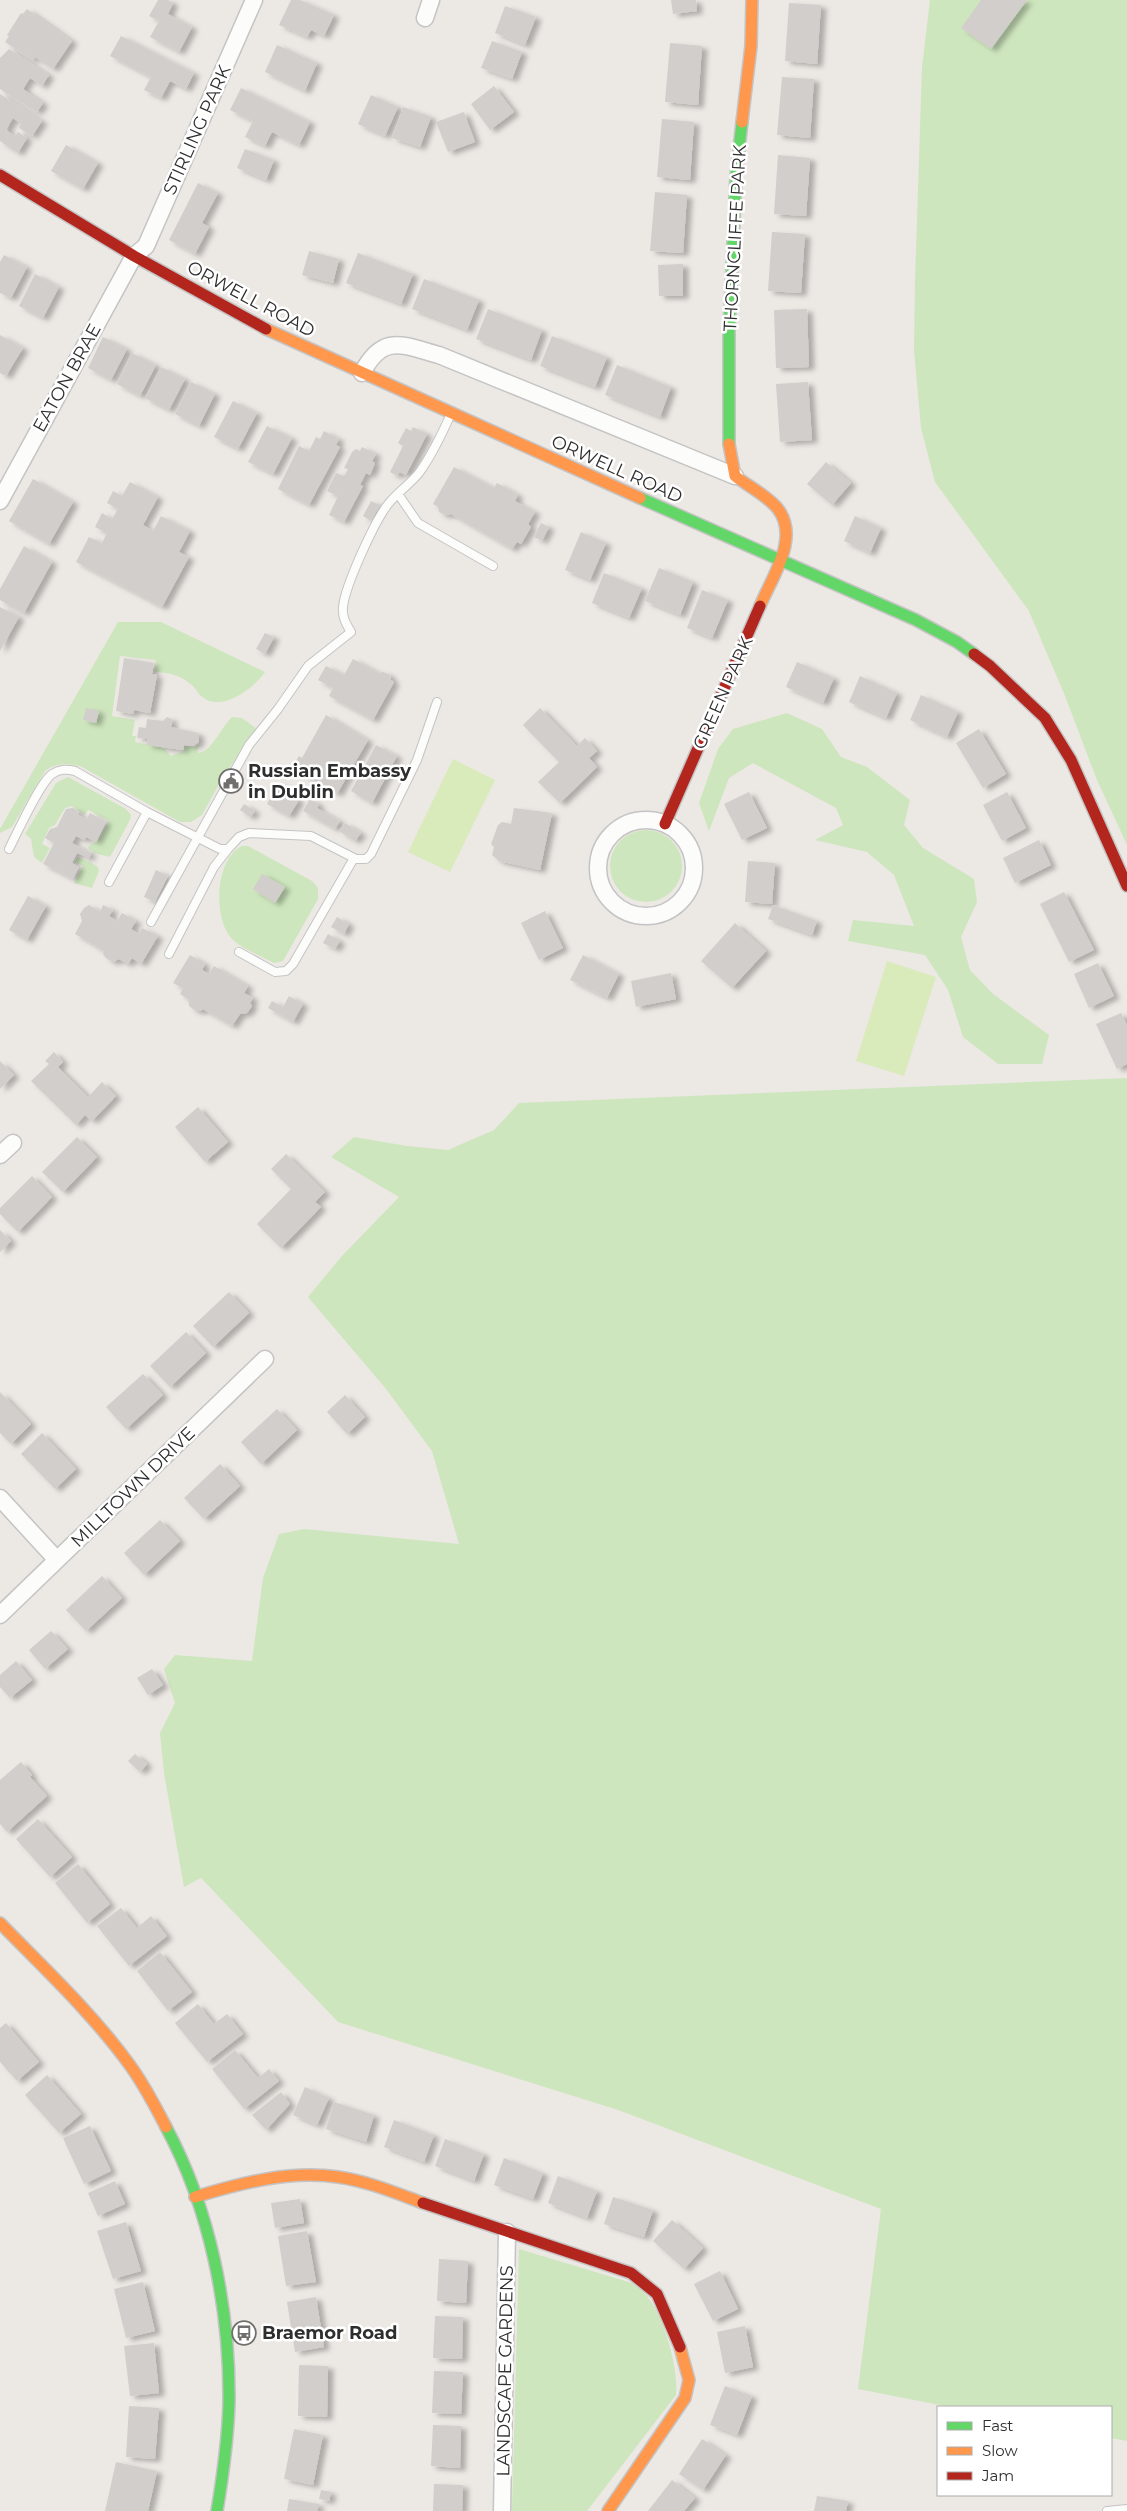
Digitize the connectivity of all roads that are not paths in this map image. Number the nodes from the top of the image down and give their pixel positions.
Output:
1 (254, 0) edge
2 (431, 0) edge
3 (752, 0) edge
4 (425, 18) dead end
5 (0, 175) edge
6 (134, 256) junction
7 (362, 373) junction
8 (451, 414) junction
9 (735, 476) junction
10 (398, 494) junction
11 (0, 501) edge
12 (780, 561) junction
13 (493, 566) dead end
14 (437, 702) dead end
15 (147, 812) junction
16 (665, 824) junction
17 (197, 837) junction
18 (9, 849) dead end
19 (228, 849) junction
20 (354, 858) junction
21 (108, 882) dead end
22 (1127, 886) edge
23 (151, 922) dead end
24 (239, 952) dead end
25 (169, 954) dead end
26 (13, 1142) dead end
27 (0, 1155) edge
28 (265, 1359) dead end
29 (0, 1498) edge
30 (57, 1560) junction
31 (0, 1615) edge
32 (0, 1923) edge
33 (195, 2197) junction
34 (507, 2232) junction
35 (1127, 2509) edge
36 (217, 2511) edge
37 (502, 2511) edge
38 (608, 2511) edge
39 (1107, 2511) edge

1 - 6 street, STIRLING PARK
2 - 4 street
3 - 9 street, THORNCLIFFE PARK
5 - 6 street, ORWELL ROAD
6 - 7 street, ORWELL ROAD
6 - 11 street, EATON BRAE
7 - 8 street, ORWELL ROAD
7 - 9 street
8 - 10 lane
8 - 12 street, ORWELL ROAD
9 - 12 street
10 - 13 lane
10 - 17 lane
12 - 16 street, GREEN PARK
12 - 22 street, ORWELL ROAD
14 - 20 lane
15 - 17 lane
15 - 18 lane
15 - 21 lane
16 - 16 street
17 - 19 lane
17 - 23 lane
19 - 20 lane
19 - 25 lane
20 - 24 lane
26 - 27 street
28 - 30 street, MILLTOWN DRIVE
29 - 30 street
30 - 31 street, MILLTOWN DRIVE
32 - 33 street
33 - 34 street
33 - 36 street
34 - 37 street, LANDSCAPE GARDENS
34 - 38 street
35 - 39 lane

